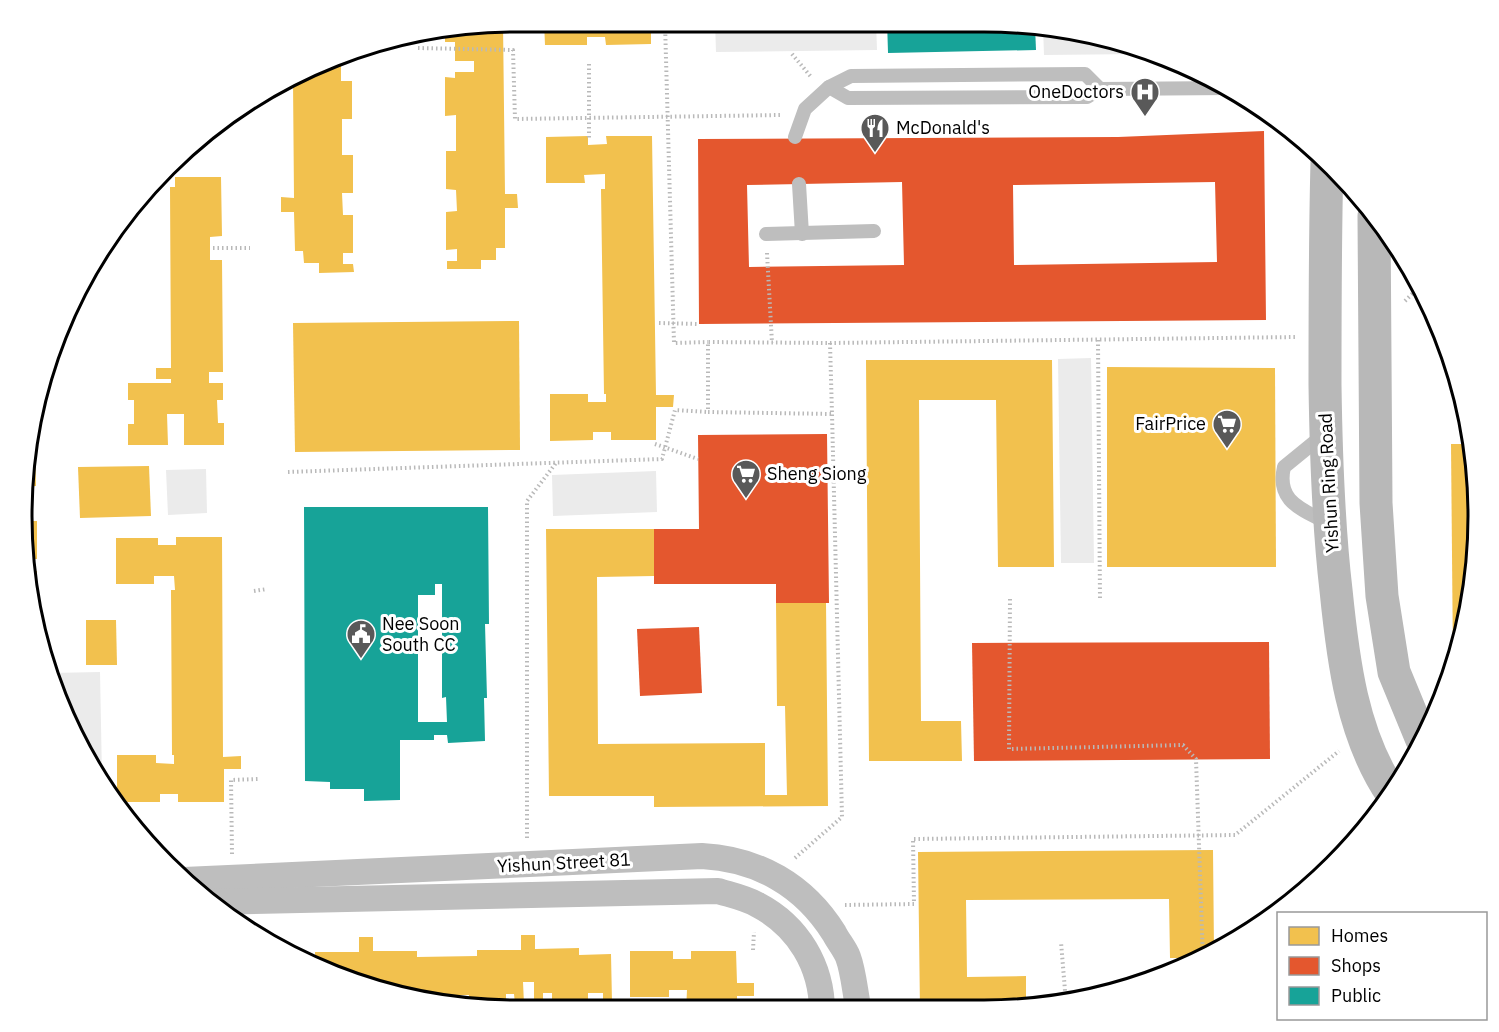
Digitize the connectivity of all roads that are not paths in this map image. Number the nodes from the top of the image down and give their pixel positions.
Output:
1 (1210, 88) edge
2 (827, 89) junction
3 (1100, 89) junction
4 (795, 137) dead end
5 (1327, 174) edge
6 (799, 184) dead end
7 (874, 231) dead end
8 (1374, 231) edge
9 (766, 234) road end
10 (802, 234) junction
11 (1326, 433) junction
12 (1329, 524) junction
13 (1418, 730) edge
14 (1386, 785) edge
15 (335, 874) junction
16 (196, 880) edge
17 (459, 882) junction
18 (338, 900) junction
19 (223, 902) edge
20 (822, 1000) edge
21 (856, 1000) edge

1 - 3 lane
2 - 3 lane
2 - 3 lane
2 - 4 lane
5 - 11 main road, Yishun Ring Road
6 - 10 lane
7 - 10 lane
8 - 13 main road
9 - 10 lane
11 - 12 main road, Yishun Ring Road
11 - 12 lane
12 - 14 main road, Yishun Ring Road
15 - 16 street, Yishun Street 81
15 - 17 street, Yishun Street 81
15 - 18 lane
17 - 18 street, Yishun Street 81
17 - 20 street, Yishun Street 81
17 - 21 street, Yishun Street 81
18 - 19 street, Yishun Street 81

